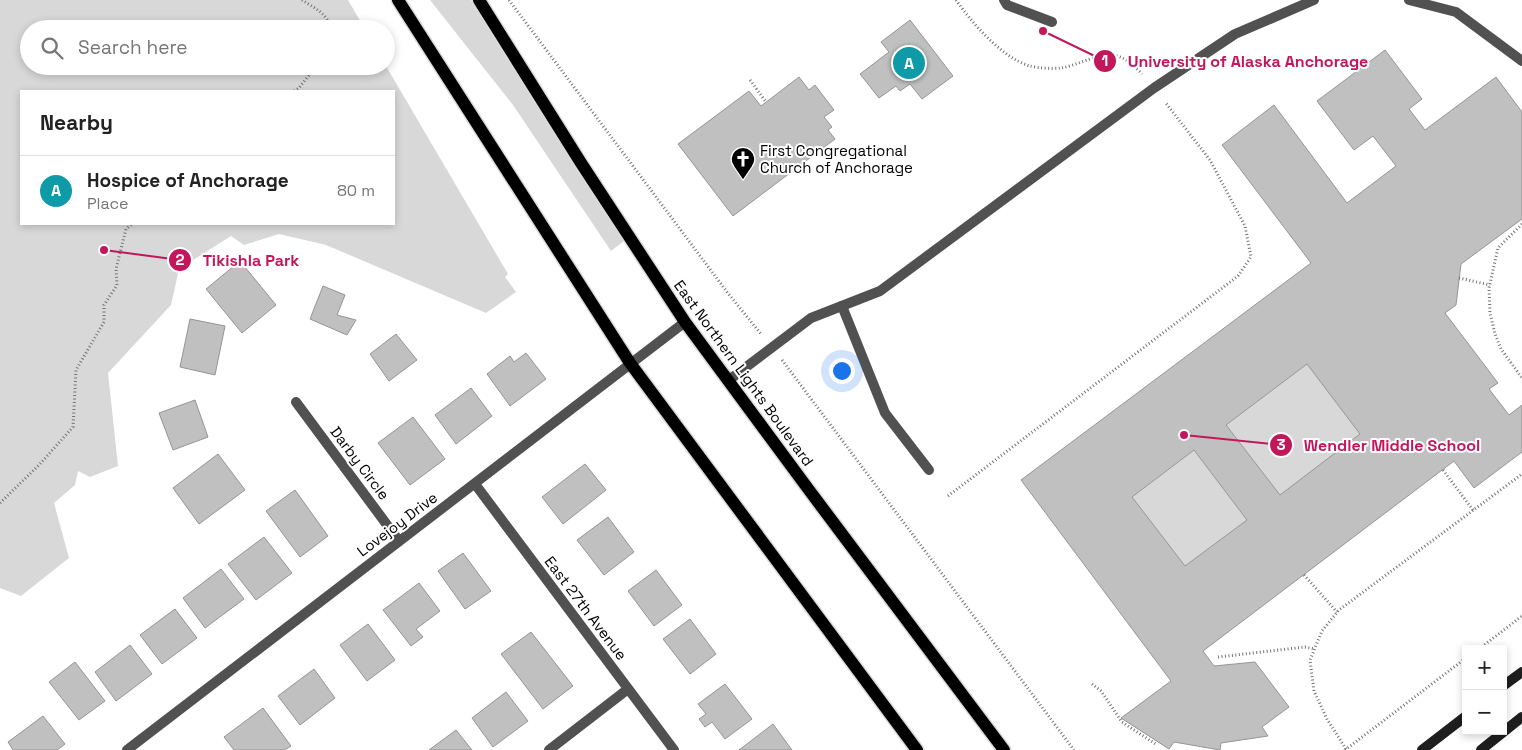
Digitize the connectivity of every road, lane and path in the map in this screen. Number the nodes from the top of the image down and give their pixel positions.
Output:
1 (302, 0) edge
2 (398, 0) edge
3 (479, 0) edge
4 (509, 0) edge
5 (956, 0) edge
6 (1004, 0) edge
7 (1314, 0) edge
8 (1409, 0) edge
9 (327, 20) edge
10 (1052, 22) dead end
11 (1522, 62) edge
12 (1142, 74) dead end
13 (309, 75) edge
14 (750, 80) dead end
15 (296, 90) edge
16 (1165, 101) dead end
17 (766, 102) dead end
18 (1522, 224) edge
19 (130, 225) edge
20 (1459, 278) dead end
21 (1490, 285) junction
22 (842, 306) junction
23 (686, 322) junction
24 (772, 348) junction
25 (630, 363) junction
26 (1522, 378) edge
27 (728, 380) junction
28 (296, 402) dead end
29 (928, 470) dead end
30 (1443, 470) dead end
31 (1522, 474) edge
32 (475, 484) junction
33 (948, 496) dead end
34 (0, 503) edge
35 (1473, 510) junction
36 (399, 541) junction
37 (1304, 575) dead end
38 (1337, 612) junction
39 (1522, 616) edge
40 (1483, 645) edge
41 (1315, 649) junction
42 (1218, 657) dead end
43 (1462, 661) edge
44 (1522, 672) edge
45 (1507, 683) edge
46 (1092, 684) dead end
47 (628, 689) junction
48 (1522, 717) edge
49 (1462, 719) edge
50 (1157, 745) dead end
51 (1346, 749) edge
52 (127, 750) edge
53 (548, 750) edge
54 (674, 750) edge
55 (917, 750) edge
56 (1004, 750) edge
57 (1074, 750) edge
58 (1422, 750) edge
59 (1481, 750) edge

1 - 9 path
2 - 25 main road
3 - 23 main road, East Northern Lights Boulevard
4 - 24 path
5 - 12 path
6 - 10 street
7 - 22 street
8 - 11 street
13 - 15 path
14 - 17 path
16 - 33 path
18 - 21 path
19 - 34 path
20 - 21 path
21 - 26 path
22 - 24 street
22 - 29 street
23 - 25 street, Lovejoy Drive
23 - 27 main road, East Northern Lights Boulevard
24 - 27 street
24 - 57 path
25 - 32 street, Lovejoy Drive
25 - 55 main road
27 - 56 main road, East Northern Lights Boulevard
28 - 36 street, Darby Circle
30 - 35 path
31 - 35 path
32 - 36 street, Lovejoy Drive
32 - 47 street, East 27th Avenue
35 - 38 path
36 - 52 street, Lovejoy Drive
37 - 38 path
38 - 41 path
39 - 40 path
41 - 42 path
41 - 51 path
43 - 51 path
44 - 45 main road
46 - 50 path
47 - 53 street
47 - 54 street, East 27th Avenue
48 - 59 main road
49 - 58 main road

